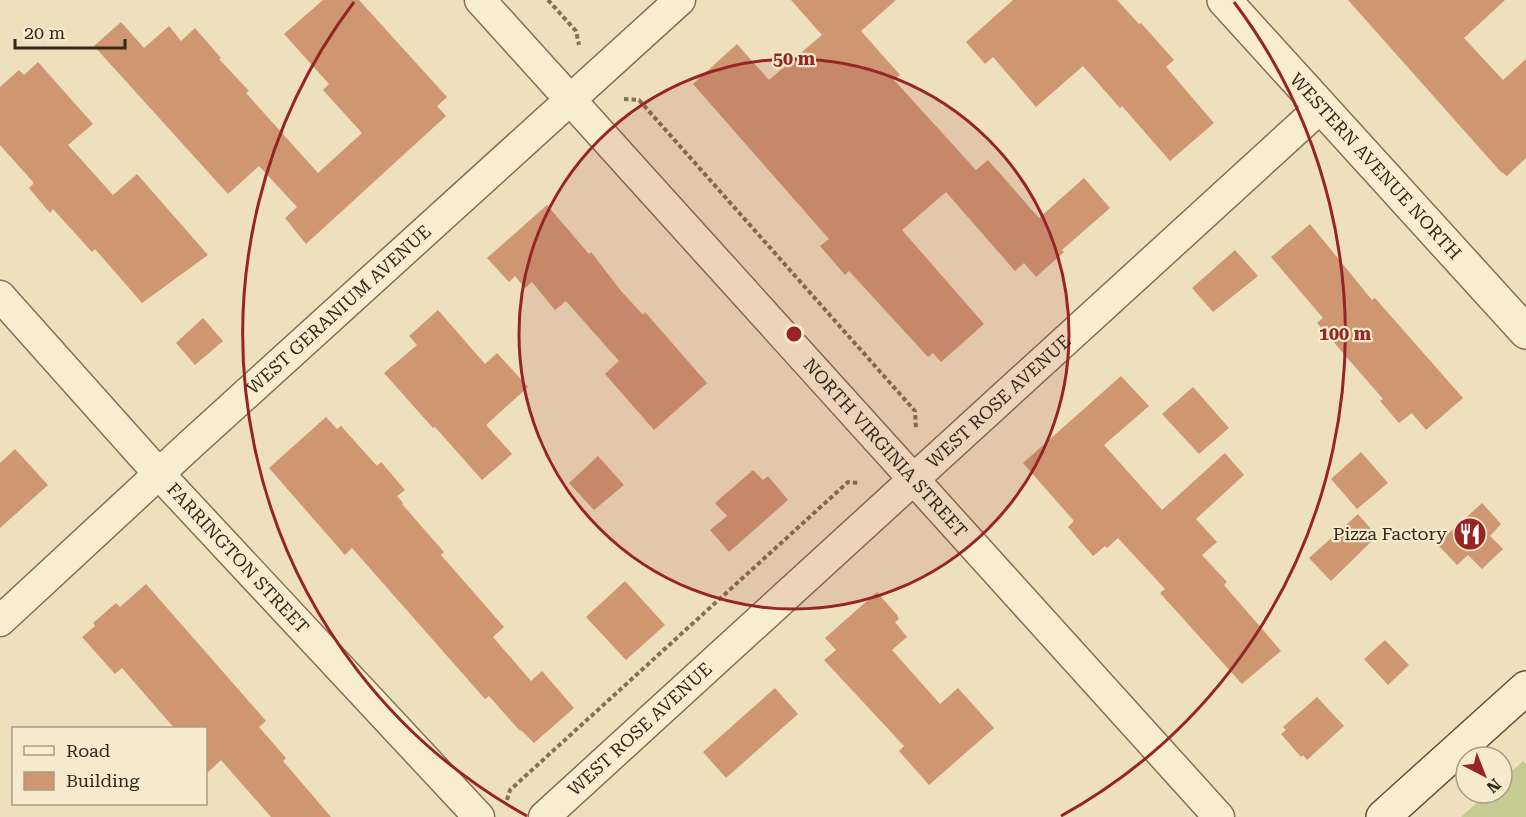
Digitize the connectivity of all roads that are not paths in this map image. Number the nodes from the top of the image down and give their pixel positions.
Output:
1 (480, 0) edge
2 (680, 0) edge
3 (1224, 0) edge
4 (570, 100) junction
5 (1320, 108) junction
6 (0, 296) edge
7 (1526, 333) edge
8 (159, 474) junction
9 (914, 479) junction
10 (0, 621) edge
11 (1526, 688) edge
12 (480, 817) edge
13 (544, 817) edge
14 (1219, 817) edge
15 (1383, 817) edge

1 - 4 street, NORTH VIRGINIA STREET
2 - 4 street, WEST GERANIUM AVENUE
3 - 5 street, WESTERN AVENUE NORTH
4 - 8 street, WEST GERANIUM AVENUE
4 - 9 street, NORTH VIRGINIA STREET
5 - 7 street, WESTERN AVENUE NORTH
5 - 9 street, WEST ROSE AVENUE
6 - 8 street, FARRINGTON STREET
8 - 10 street, WEST GERANIUM AVENUE
8 - 12 street, FARRINGTON STREET
9 - 13 street, WEST ROSE AVENUE
9 - 14 street, NORTH VIRGINIA STREET
11 - 15 street

